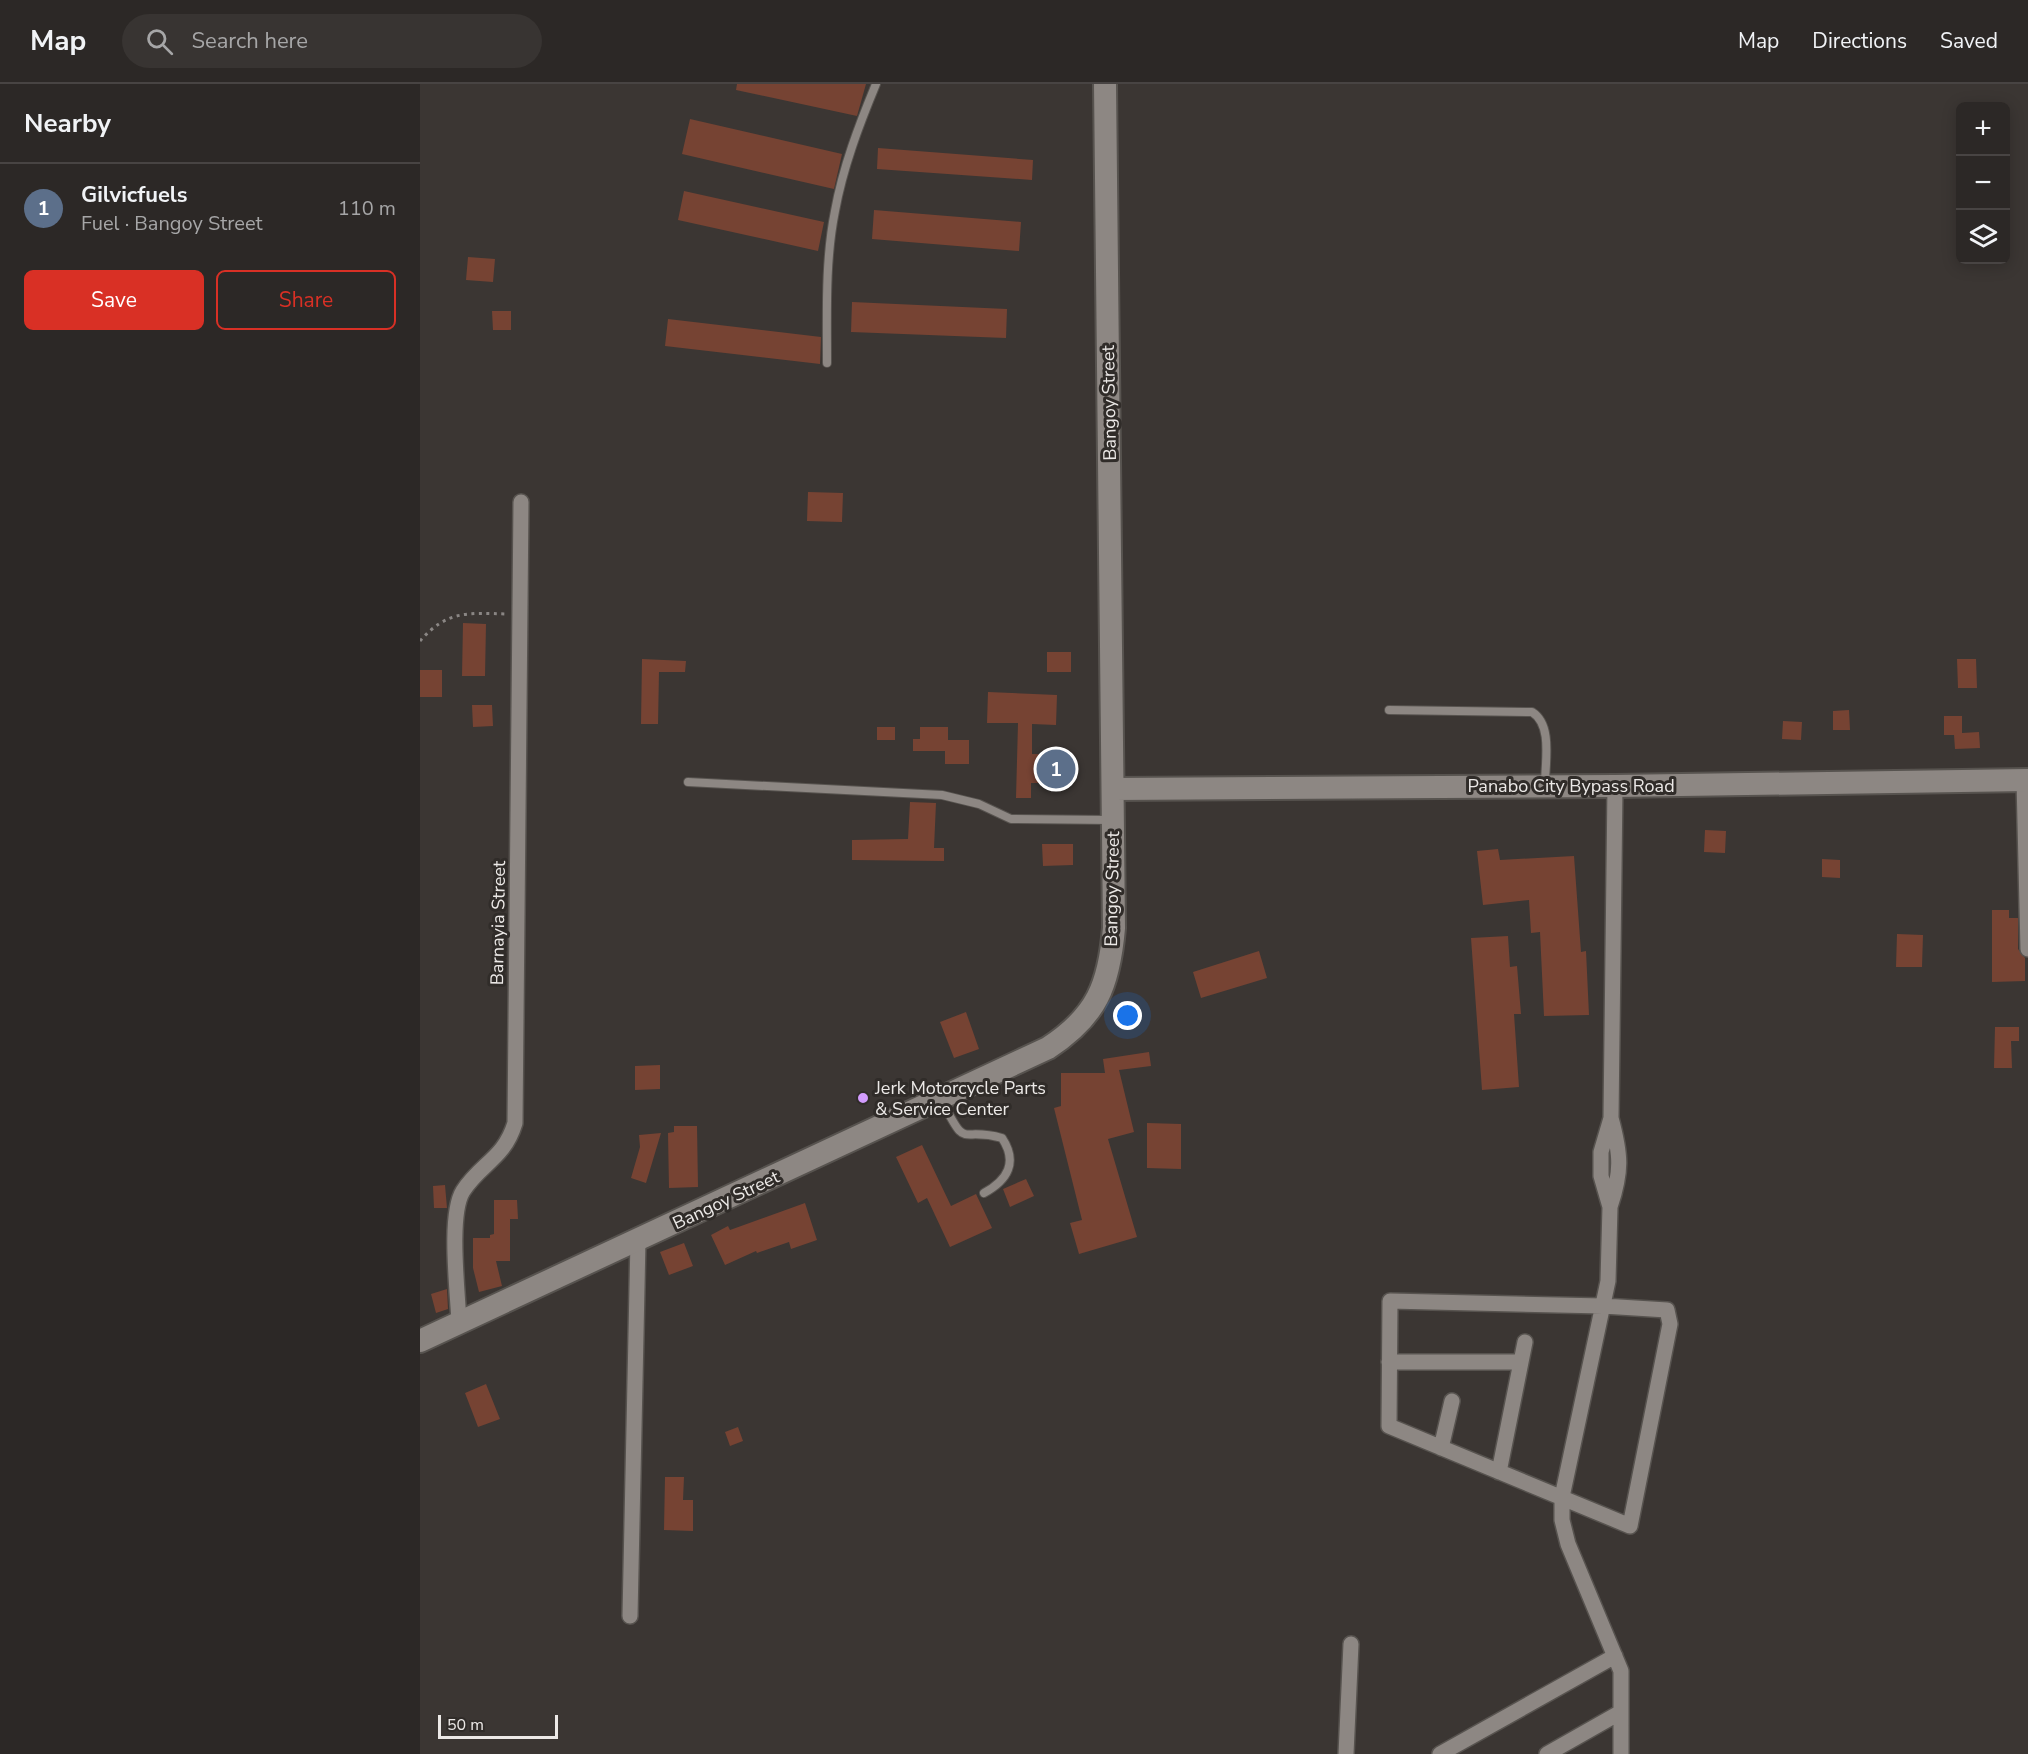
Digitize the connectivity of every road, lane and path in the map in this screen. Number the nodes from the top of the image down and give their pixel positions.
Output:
1 (876, 84) edge
2 (1105, 84) edge
3 (827, 363) dead end
4 (521, 502) dead end
5 (520, 614) junction
6 (420, 641) edge
7 (1389, 710) dead end
8 (2026, 780) edge
9 (688, 782) dead end
10 (1615, 786) junction
11 (1545, 787) junction
12 (1113, 789) junction
13 (1113, 820) junction
14 (2028, 950) edge
15 (941, 1099) junction
16 (984, 1193) dead end
17 (638, 1240) junction
18 (1603, 1306) junction
19 (459, 1323) junction
20 (420, 1341) edge
21 (1525, 1342) dead end
22 (1389, 1362) junction
23 (1521, 1362) junction
24 (1452, 1401) dead end
25 (1441, 1448) junction
26 (1499, 1472) junction
27 (1562, 1497) junction
28 (630, 1616) dead end
29 (1351, 1644) dead end
30 (1615, 1656) junction
31 (1621, 1712) junction
32 (1346, 1754) edge
33 (1440, 1754) edge
34 (1547, 1754) edge
35 (1621, 1754) edge

1 - 3 lane
2 - 12 main road, Bangoy Street
4 - 5 street, Barnayia Street
5 - 6 path
5 - 19 street, Barnayia Street
7 - 11 lane
8 - 10 main road, Panabo City Bypass Road
8 - 14 street
9 - 13 lane
10 - 11 main road, Panabo City Bypass Road
10 - 18 street
11 - 12 main road, Panabo City Bypass Road
12 - 13 main road, Bangoy Street
13 - 15 main road, Bangoy Street
15 - 16 lane
15 - 17 main road, Bangoy Street
17 - 19 main road, Bangoy Street
17 - 28 street
18 - 22 street
18 - 27 street
18 - 27 street
19 - 20 main road, Bangoy Street
21 - 23 street
22 - 23 street
22 - 25 street
23 - 26 street
24 - 25 street
25 - 26 street
26 - 27 street
27 - 30 street
29 - 32 street
30 - 31 street
30 - 33 street
31 - 34 street
31 - 35 street

